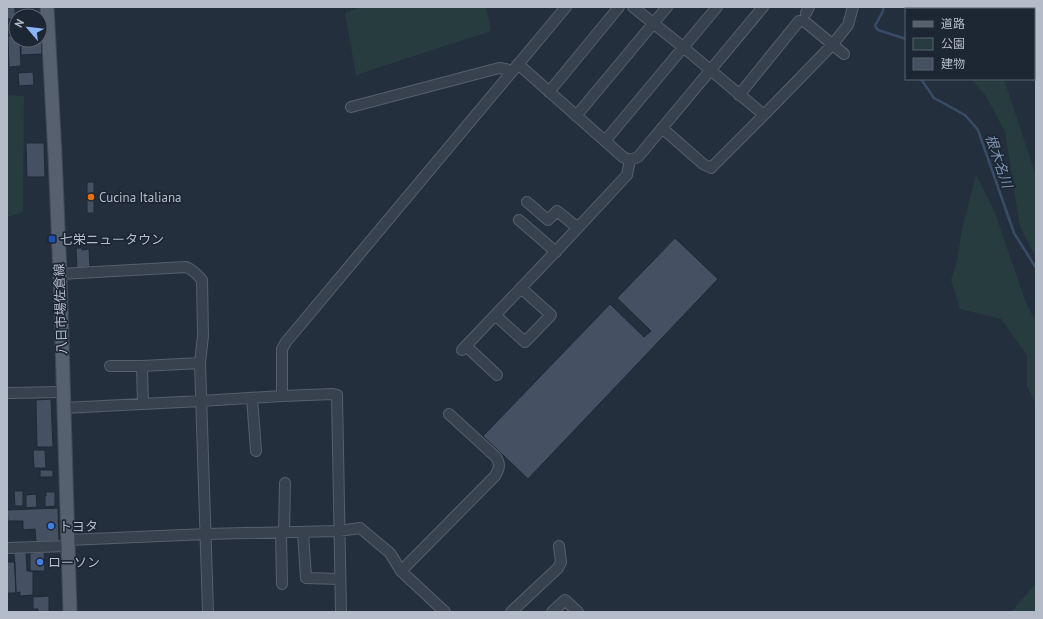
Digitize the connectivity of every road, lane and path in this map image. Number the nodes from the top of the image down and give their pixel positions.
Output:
1 (46, 7) edge
2 (566, 7) edge
3 (619, 7) edge
4 (633, 7) edge
5 (667, 7) edge
6 (717, 7) edge
7 (763, 7) edge
8 (853, 7) edge
9 (654, 23) junction
10 (833, 44) junction
11 (683, 47) junction
12 (844, 54) dead end
13 (518, 64) junction
14 (710, 71) junction
15 (511, 73) junction
16 (549, 92) junction
17 (739, 95) junction
18 (351, 107) dead end
19 (576, 116) junction
20 (764, 116) junction
21 (662, 128) junction
22 (605, 141) junction
23 (630, 160) junction
24 (527, 202) dead end
25 (519, 220) dead end
26 (578, 228) junction
27 (556, 252) junction
28 (60, 274) junction
29 (521, 288) junction
30 (495, 315) junction
31 (200, 363) junction
32 (110, 366) dead end
33 (142, 366) junction
34 (497, 375) dead end
35 (63, 392) junction
36 (7, 393) edge
37 (282, 396) junction
38 (252, 398) junction
39 (201, 401) junction
40 (143, 404) junction
41 (64, 408) junction
42 (449, 414) dead end
43 (256, 451) dead end
44 (285, 483) dead end
45 (339, 531) junction
46 (304, 532) junction
47 (282, 533) junction
48 (206, 534) junction
49 (68, 543) junction
50 (558, 546) dead end
51 (7, 548) edge
52 (401, 571) junction
53 (340, 579) junction
54 (282, 584) dead end
55 (70, 612) edge
56 (208, 612) edge
57 (341, 612) edge
58 (445, 612) edge
59 (511, 612) edge
60 (552, 612) edge
61 (578, 612) edge

1 - 28 main road, 八日市場佐倉線
2 - 13 street
3 - 16 street
4 - 9 street
5 - 9 street
6 - 11 street
7 - 14 street
8 - 10 street
9 - 11 street
9 - 19 street
10 - 12 street
10 - 17 street
10 - 20 street
11 - 14 street
11 - 22 street
13 - 15 street
13 - 16 street
14 - 17 street
14 - 21 street
15 - 18 street
15 - 37 street
16 - 19 street
17 - 20 street
19 - 22 street
20 - 21 street
21 - 23 street
22 - 23 street
23 - 26 street
24 - 26 street
25 - 27 street
26 - 27 street
27 - 29 street
28 - 31 street
28 - 35 main road, 八日市場佐倉線
29 - 30 street
29 - 30 street
30 - 34 street
31 - 33 street
31 - 39 street
32 - 33 street
33 - 40 street
35 - 36 street
35 - 41 main road, 八日市場佐倉線
37 - 38 street
37 - 45 street
38 - 39 street
38 - 43 street
39 - 40 street
39 - 48 street
40 - 41 street
41 - 49 main road, 八日市場佐倉線
42 - 52 street
44 - 47 street
45 - 46 street
45 - 52 street
45 - 53 street
46 - 47 street
46 - 53 street
47 - 48 street
47 - 54 street
48 - 49 street
48 - 56 street
49 - 51 street
49 - 55 main road, 八日市場佐倉線
50 - 59 street
52 - 58 street
53 - 57 street
60 - 61 street

